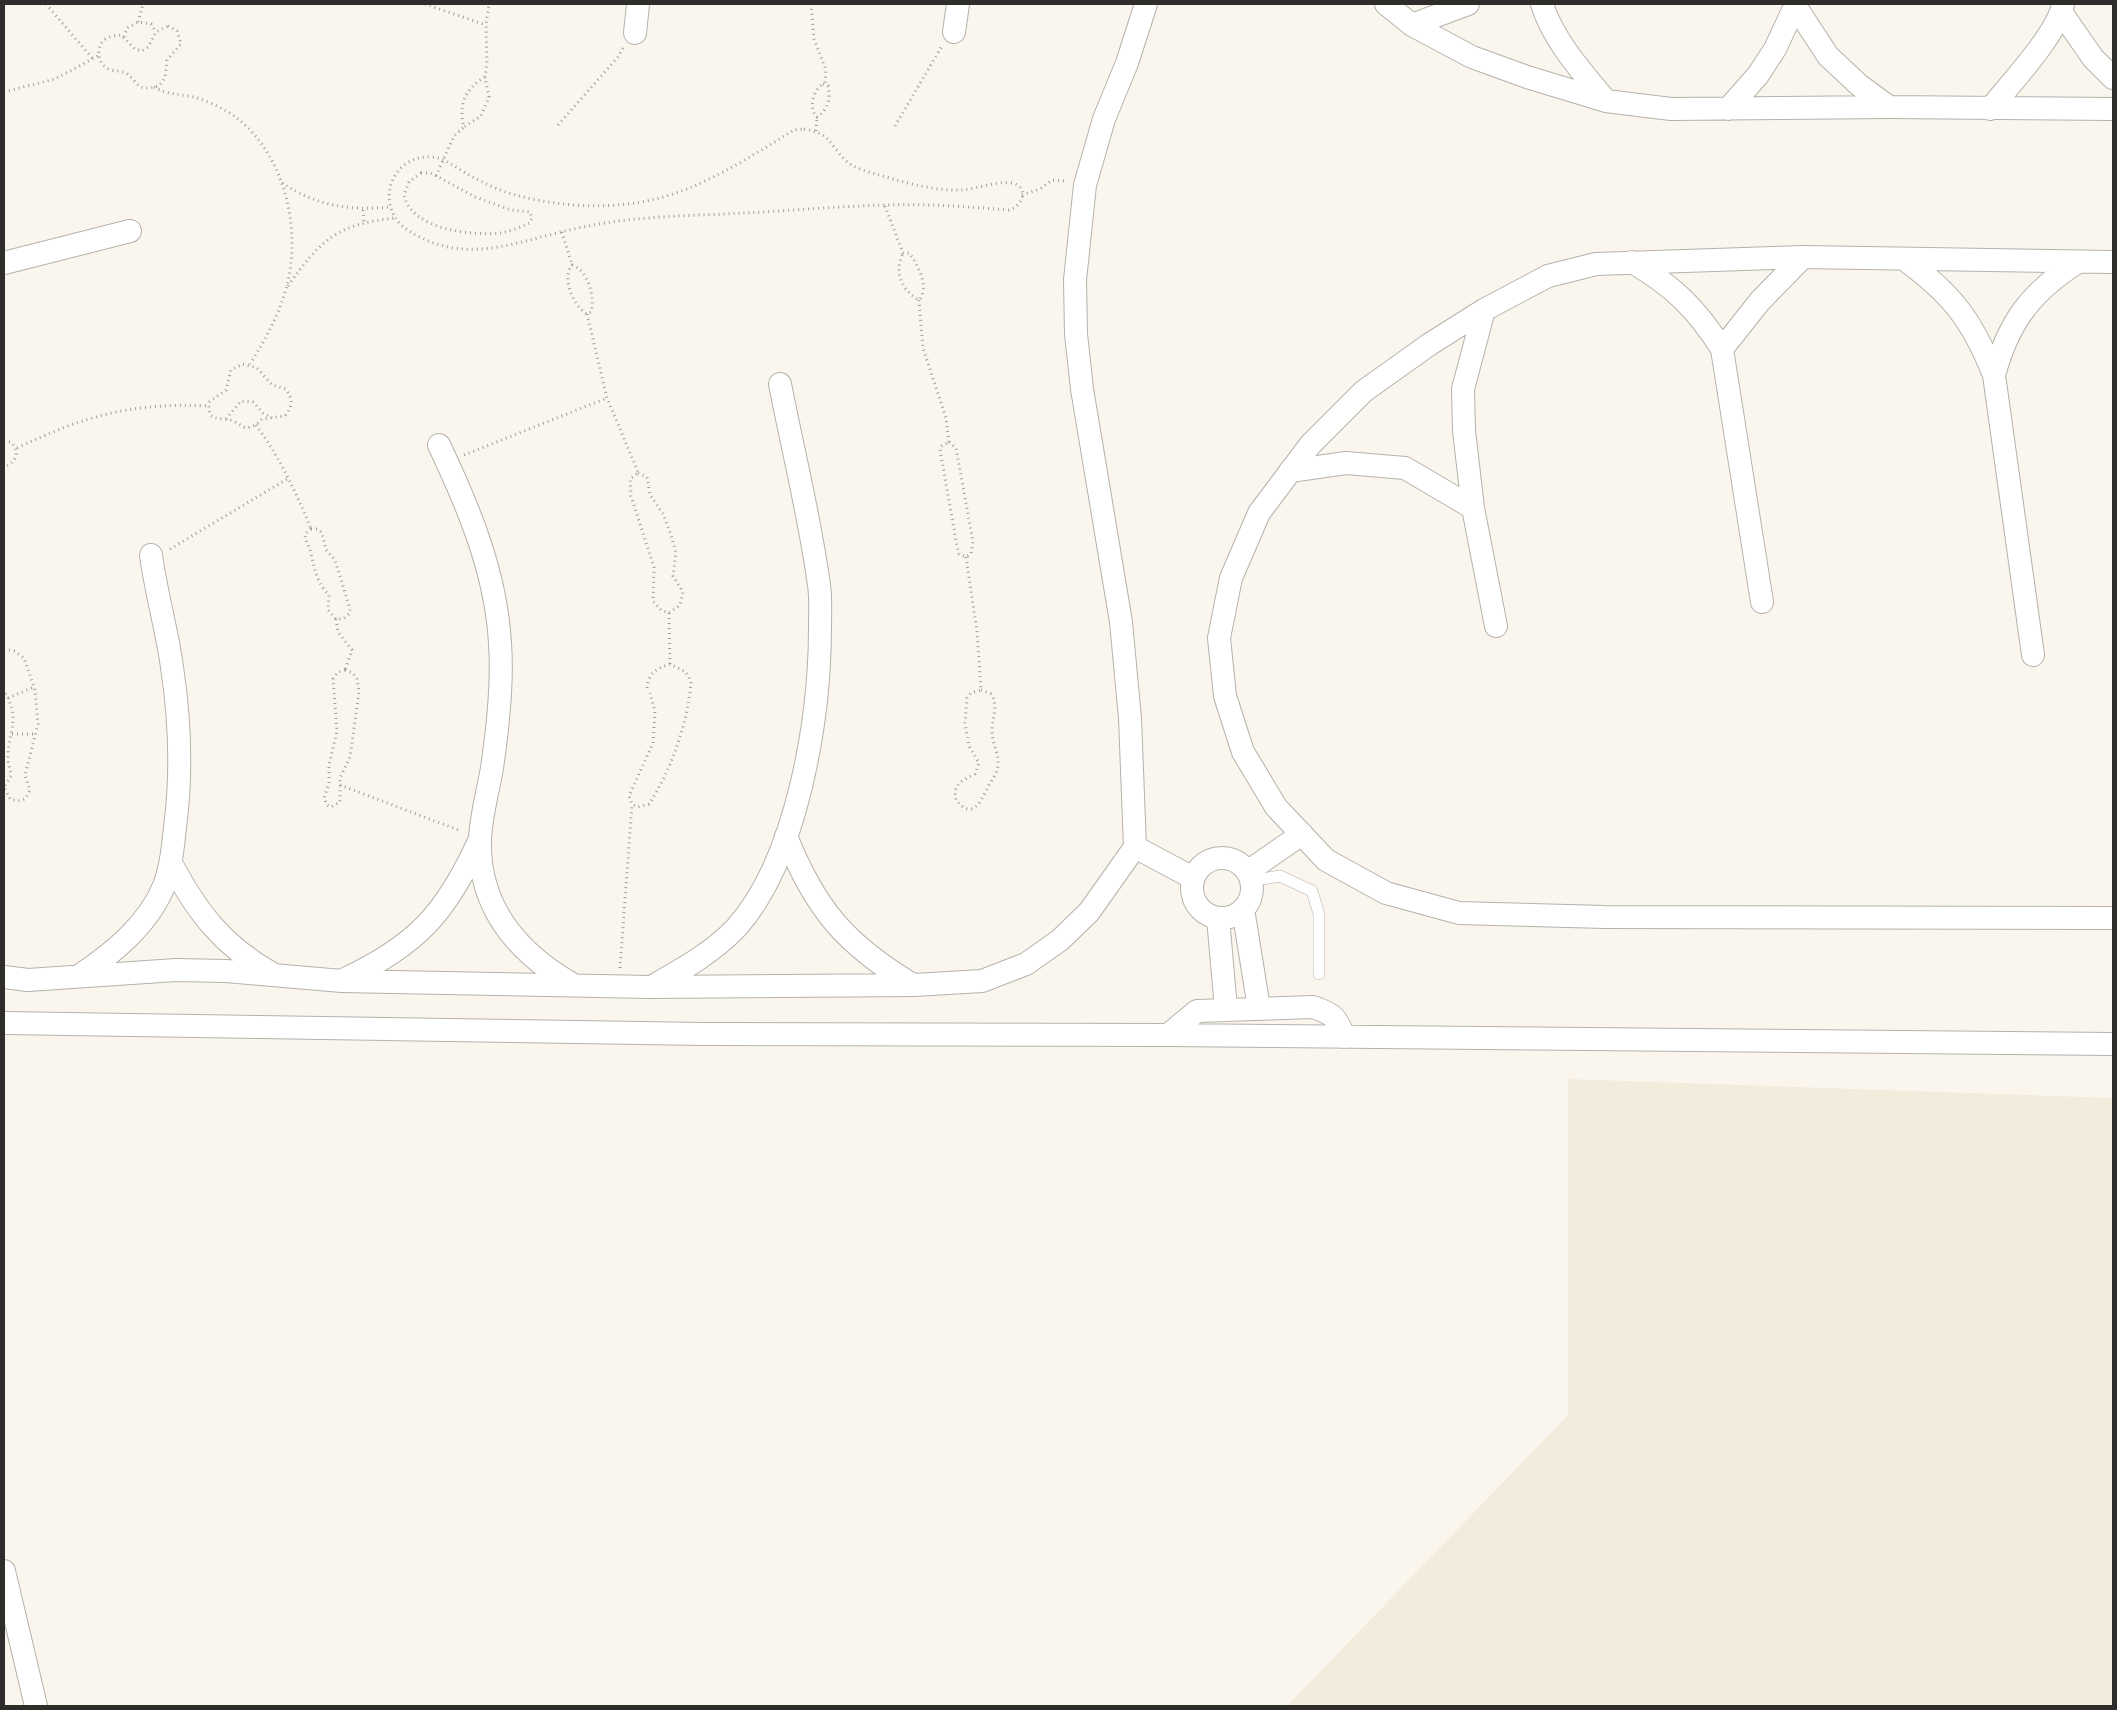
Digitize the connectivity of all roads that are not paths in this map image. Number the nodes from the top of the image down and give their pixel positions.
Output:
1 (638, 4) edge
2 (1146, 4) edge
3 (1386, 4) edge
4 (1468, 4) edge
5 (1542, 4) edge
6 (1796, 5) edge
7 (2062, 8) edge
8 (1412, 26) junction
9 (635, 30) road end
10 (2113, 78) edge
11 (1606, 101) junction
12 (1890, 107) junction
13 (1728, 109) junction
14 (1990, 109) junction
15 (2113, 109) edge
16 (130, 231) dead end
17 (1803, 257) junction
18 (1904, 259) junction
19 (1631, 262) junction
20 (2078, 262) junction
21 (2113, 262) edge
22 (4, 263) edge
23 (1484, 310) junction
24 (1722, 349) junction
25 (1994, 375) junction
26 (780, 384) dead end
27 (443, 454) road end
28 (1290, 471) junction
29 (1473, 508) junction
30 (151, 558) road end
31 (1762, 602) dead end
32 (1496, 626) dead end
33 (2033, 655) dead end
34 (1302, 834) junction
35 (786, 836) junction
36 (480, 838) junction
37 (1135, 847) junction
38 (171, 863) junction
39 (1249, 876) junction
40 (1193, 878) junction
41 (1243, 909) junction
42 (1218, 918) junction
43 (2113, 918) edge
44 (1318, 974) dead end
45 (276, 976) junction
46 (4, 977) edge
47 (76, 978) junction
48 (342, 981) junction
49 (573, 985) junction
50 (914, 986) junction
51 (650, 987) junction
52 (1226, 1008) junction
53 (1259, 1008) junction
54 (4, 1023) edge
55 (1168, 1035) junction
56 (1344, 1037) junction
57 (2113, 1044) edge
58 (4, 1571) edge
59 (36, 1706) edge

1 - 9 street
2 - 37 street
3 - 8 street
4 - 8 street
5 - 11 street
6 - 12 street
6 - 13 street
7 - 10 street
7 - 14 street
8 - 11 street
11 - 13 street
12 - 13 street
12 - 14 street
14 - 15 street
16 - 22 street
17 - 18 street
17 - 19 street
17 - 24 street
18 - 20 street
18 - 25 street
19 - 23 street
19 - 24 street
20 - 21 street
20 - 25 street
23 - 28 street
23 - 29 street
24 - 31 street
25 - 33 street
26 - 35 street
27 - 36 street
28 - 29 street
28 - 34 street
29 - 32 street
30 - 38 street
34 - 39 street
34 - 43 street
35 - 50 street
35 - 51 street
36 - 48 street
36 - 49 street
37 - 40 street
37 - 50 street
38 - 45 street
38 - 47 street
39 - 40 street
39 - 41 street
39 - 44 lane
40 - 42 street
41 - 42 street
41 - 53 street
42 - 52 street
45 - 47 street
45 - 48 street
46 - 47 street
48 - 49 street
49 - 51 street
50 - 51 street
52 - 53 street
52 - 55 street
53 - 56 street
54 - 55 street
55 - 56 street
56 - 57 street
58 - 59 street

